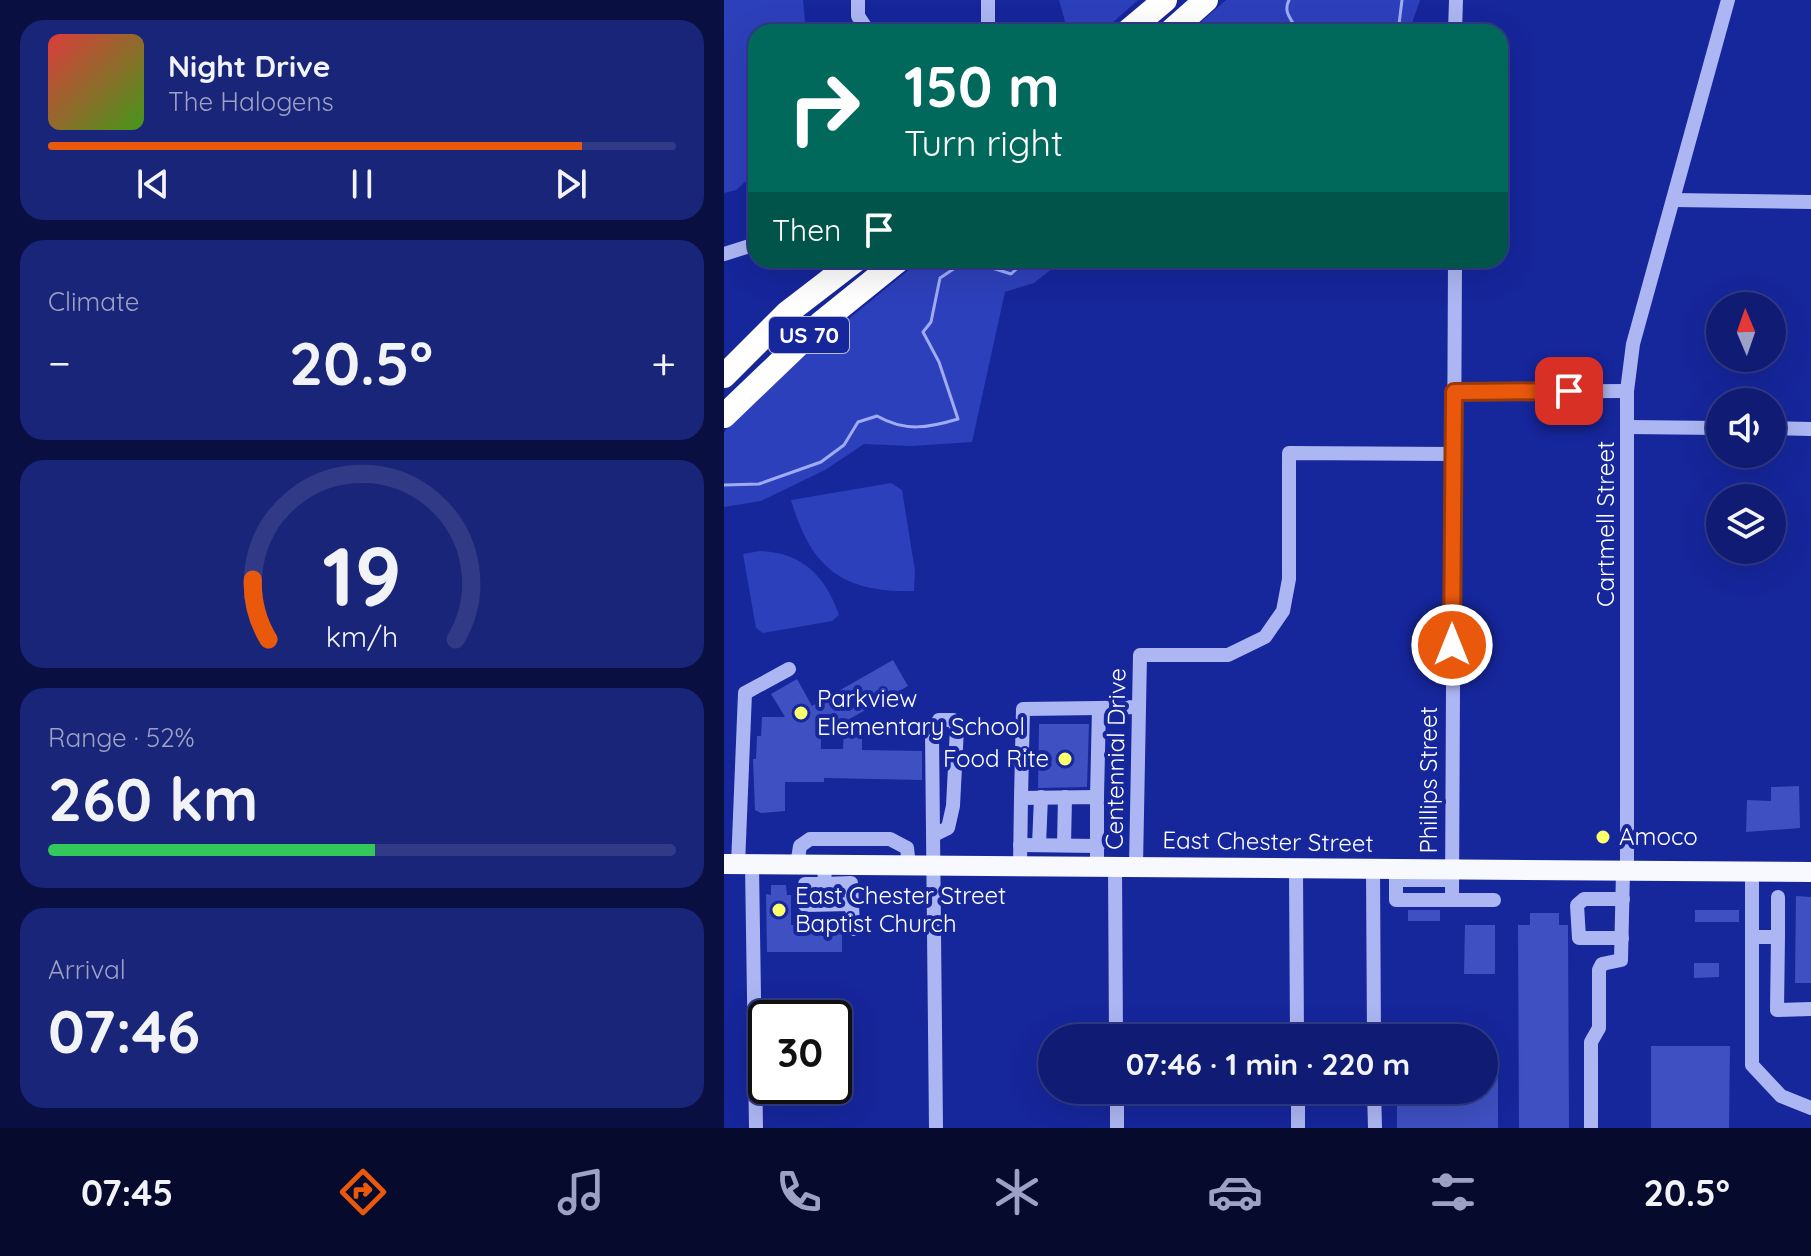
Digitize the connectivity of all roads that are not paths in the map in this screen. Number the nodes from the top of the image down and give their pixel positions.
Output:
1 (858, 0) edge
2 (988, 0) edge
3 (1165, 0) edge
4 (1206, 0) edge
5 (1456, 0) edge
6 (1728, 0) edge
7 (863, 24) edge
8 (988, 24) edge
9 (1136, 24) edge
10 (1179, 24) edge
11 (1455, 24) edge
12 (1673, 200) junction
13 (1811, 202) edge
14 (748, 246) edge
15 (724, 254) edge
16 (846, 268) edge
17 (889, 268) edge
18 (1455, 268) edge
19 (724, 376) edge
20 (1627, 391) junction
21 (1454, 392) junction
22 (724, 416) edge
23 (1628, 427) junction
24 (1706, 428) edge
25 (1786, 428) edge
26 (1811, 429) edge
27 (1453, 454) junction
28 (789, 669) dead end
29 (1139, 707) junction
30 (1099, 708) junction
31 (1041, 797) junction
32 (1065, 797) junction
33 (1097, 797) junction
34 (1021, 798) junction
35 (934, 835) junction
36 (1020, 845) junction
37 (1039, 845) junction
38 (1064, 845) junction
39 (1103, 859) junction
40 (738, 865) edge
41 (797, 865) junction
42 (909, 866) junction
43 (933, 866) junction
44 (1020, 866) junction
45 (1136, 866) junction
46 (1296, 869) junction
47 (1373, 869) junction
48 (1625, 870) junction
49 (1752, 872) junction
50 (1811, 872) edge
51 (824, 874) junction
52 (851, 874) junction
53 (1396, 874) junction
54 (1451, 874) junction
55 (1778, 897) dead end
56 (1623, 899) junction
57 (1452, 900) junction
58 (1494, 900) dead end
59 (852, 904) junction
60 (853, 929) dead end
61 (1752, 937) junction
62 (1778, 937) junction
63 (1622, 938) junction
64 (1811, 1009) edge
65 (1115, 1024) edge
66 (1297, 1024) edge
67 (1374, 1024) edge
68 (1117, 1104) edge
69 (1298, 1104) edge
70 (1374, 1104) edge
71 (1811, 1108) edge
72 (756, 1128) edge
73 (936, 1128) edge
74 (1117, 1128) edge
75 (1298, 1128) edge
76 (1375, 1128) edge
77 (1591, 1128) edge

1 - 7 street
2 - 8 street
3 - 9 highway
4 - 10 highway
5 - 11 street
6 - 12 street, Cartmell Street
12 - 13 street
12 - 20 street, Cartmell Street
14 - 15 street
16 - 19 highway, US 70
17 - 22 highway, US 70
18 - 21 street, Phillips Street
20 - 21 street
20 - 23 street, Cartmell Street
21 - 27 street, Phillips Street
23 - 24 street
23 - 48 street, Cartmell Street
25 - 26 street
27 - 29 street, Centennial Drive
27 - 54 street, Phillips Street
28 - 40 street
29 - 30 street
29 - 45 street, Centennial Drive
30 - 33 street
30 - 34 street
31 - 32 street
31 - 34 street
31 - 37 street
32 - 33 street
32 - 38 street
33 - 39 street
34 - 36 street
35 - 35 street
35 - 43 street
36 - 37 street
36 - 44 street
37 - 38 street
38 - 39 street
39 - 44 main road, East Chester Street
39 - 45 main road, East Chester Street
39 - 65 street
40 - 41 main road, East Chester Street
40 - 72 street
41 - 42 street
41 - 51 main road, East Chester Street
42 - 43 main road, East Chester Street
42 - 52 main road, East Chester Street
43 - 44 main road, East Chester Street
43 - 73 street
45 - 46 main road, East Chester Street
46 - 47 main road, East Chester Street
46 - 66 street
47 - 53 main road, East Chester Street
47 - 67 street
48 - 49 main road, East Chester Street
48 - 54 main road, East Chester Street
48 - 56 street, Cartmell Street
49 - 50 main road, East Chester Street
49 - 61 street
51 - 52 main road, East Chester Street
51 - 59 street
52 - 59 street
53 - 54 main road, East Chester Street
53 - 57 street
54 - 57 street, Phillips Street
55 - 62 street
56 - 63 street, Cartmell Street
56 - 63 street
57 - 58 street
59 - 60 street
61 - 62 street
61 - 71 street
62 - 64 street
63 - 77 street
68 - 74 street
69 - 75 street
70 - 76 street

